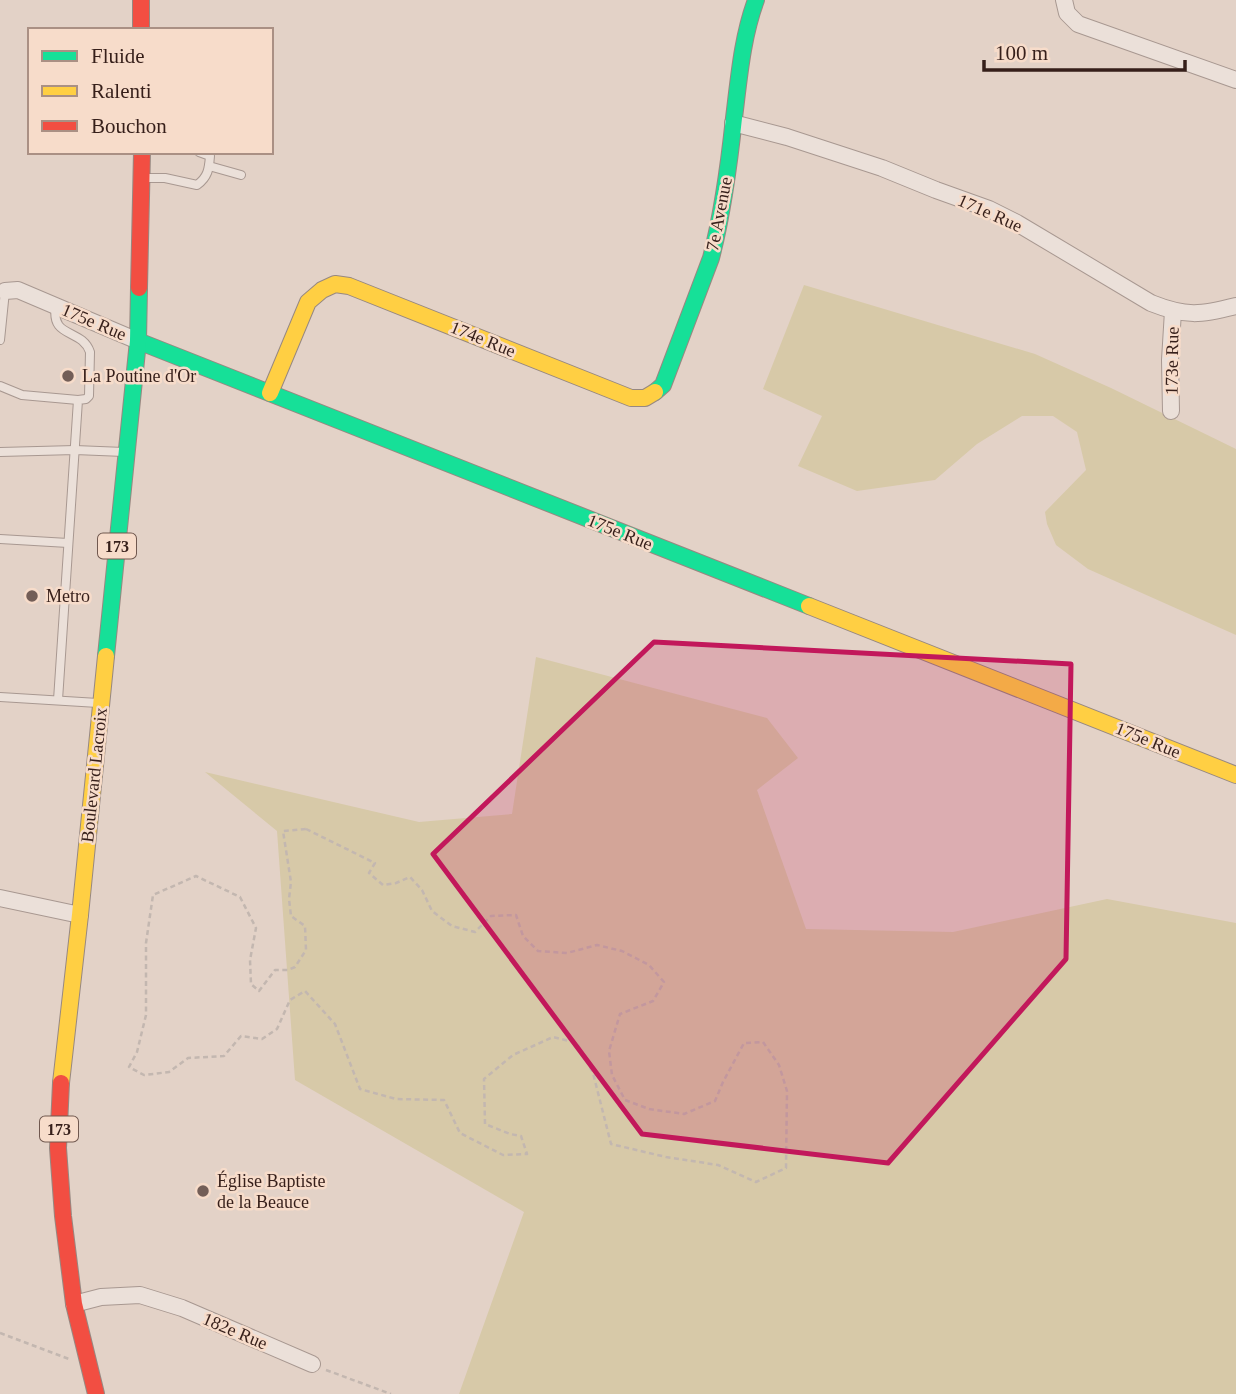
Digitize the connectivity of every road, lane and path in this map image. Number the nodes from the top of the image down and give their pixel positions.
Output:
1 (141, 0) edge
2 (756, 0) edge
3 (1064, 0) edge
4 (141, 28) edge
5 (1236, 80) edge
6 (733, 123) junction
7 (142, 154) edge
8 (204, 154) edge
9 (209, 166) junction
10 (240, 175) dead end
11 (142, 178) junction
12 (5, 291) joint
13 (56, 306) junction
14 (1236, 306) edge
15 (1173, 311) junction
16 (0, 340) edge
17 (138, 341) junction
18 (0, 386) edge
19 (270, 393) junction
20 (631, 398) joint
21 (78, 400) junction
22 (1171, 411) dead end
23 (75, 450) junction
24 (0, 452) edge
25 (127, 452) junction
26 (0, 539) edge
27 (68, 543) junction
28 (0, 697) edge
29 (58, 700) junction
30 (102, 703) junction
31 (1236, 775) edge
32 (153, 895) joint
33 (0, 898) edge
34 (80, 915) junction
35 (74, 1304) junction
36 (0, 1333) edge
37 (312, 1364) joint
38 (89, 1366) junction
39 (96, 1394) edge
40 (391, 1394) edge

1 - 4 street
2 - 6 street, 7e Avenue
3 - 5 street
6 - 15 street, 171e Rue
6 - 20 street, 7e Avenue
7 - 11 street, Boulevard Lacroix / 173
8 - 9 lane
9 - 10 lane
9 - 11 lane
11 - 17 street, Boulevard Lacroix / 173
12 - 13 street, 175e Rue
12 - 16 lane
13 - 17 street, 175e Rue
13 - 21 lane
14 - 15 street, 171e Rue
15 - 22 street, 173e Rue
17 - 19 street, 175e Rue
17 - 25 street, Boulevard Lacroix / 173
18 - 21 lane
19 - 20 street, 174e Rue
19 - 31 street, 175e Rue
21 - 23 lane
23 - 24 lane
23 - 25 lane
23 - 27 lane
25 - 30 street, Boulevard Lacroix / 173
26 - 27 lane
27 - 29 lane
28 - 29 lane
29 - 30 lane
30 - 34 street, Boulevard Lacroix / 173
32 - 32 path
33 - 34 street
34 - 35 street, Boulevard Lacroix / 173
35 - 37 street, 182e Rue
35 - 38 street, Boulevard Lacroix / 173
36 - 38 path
37 - 40 path
38 - 39 street, Boulevard Lacroix / 173

